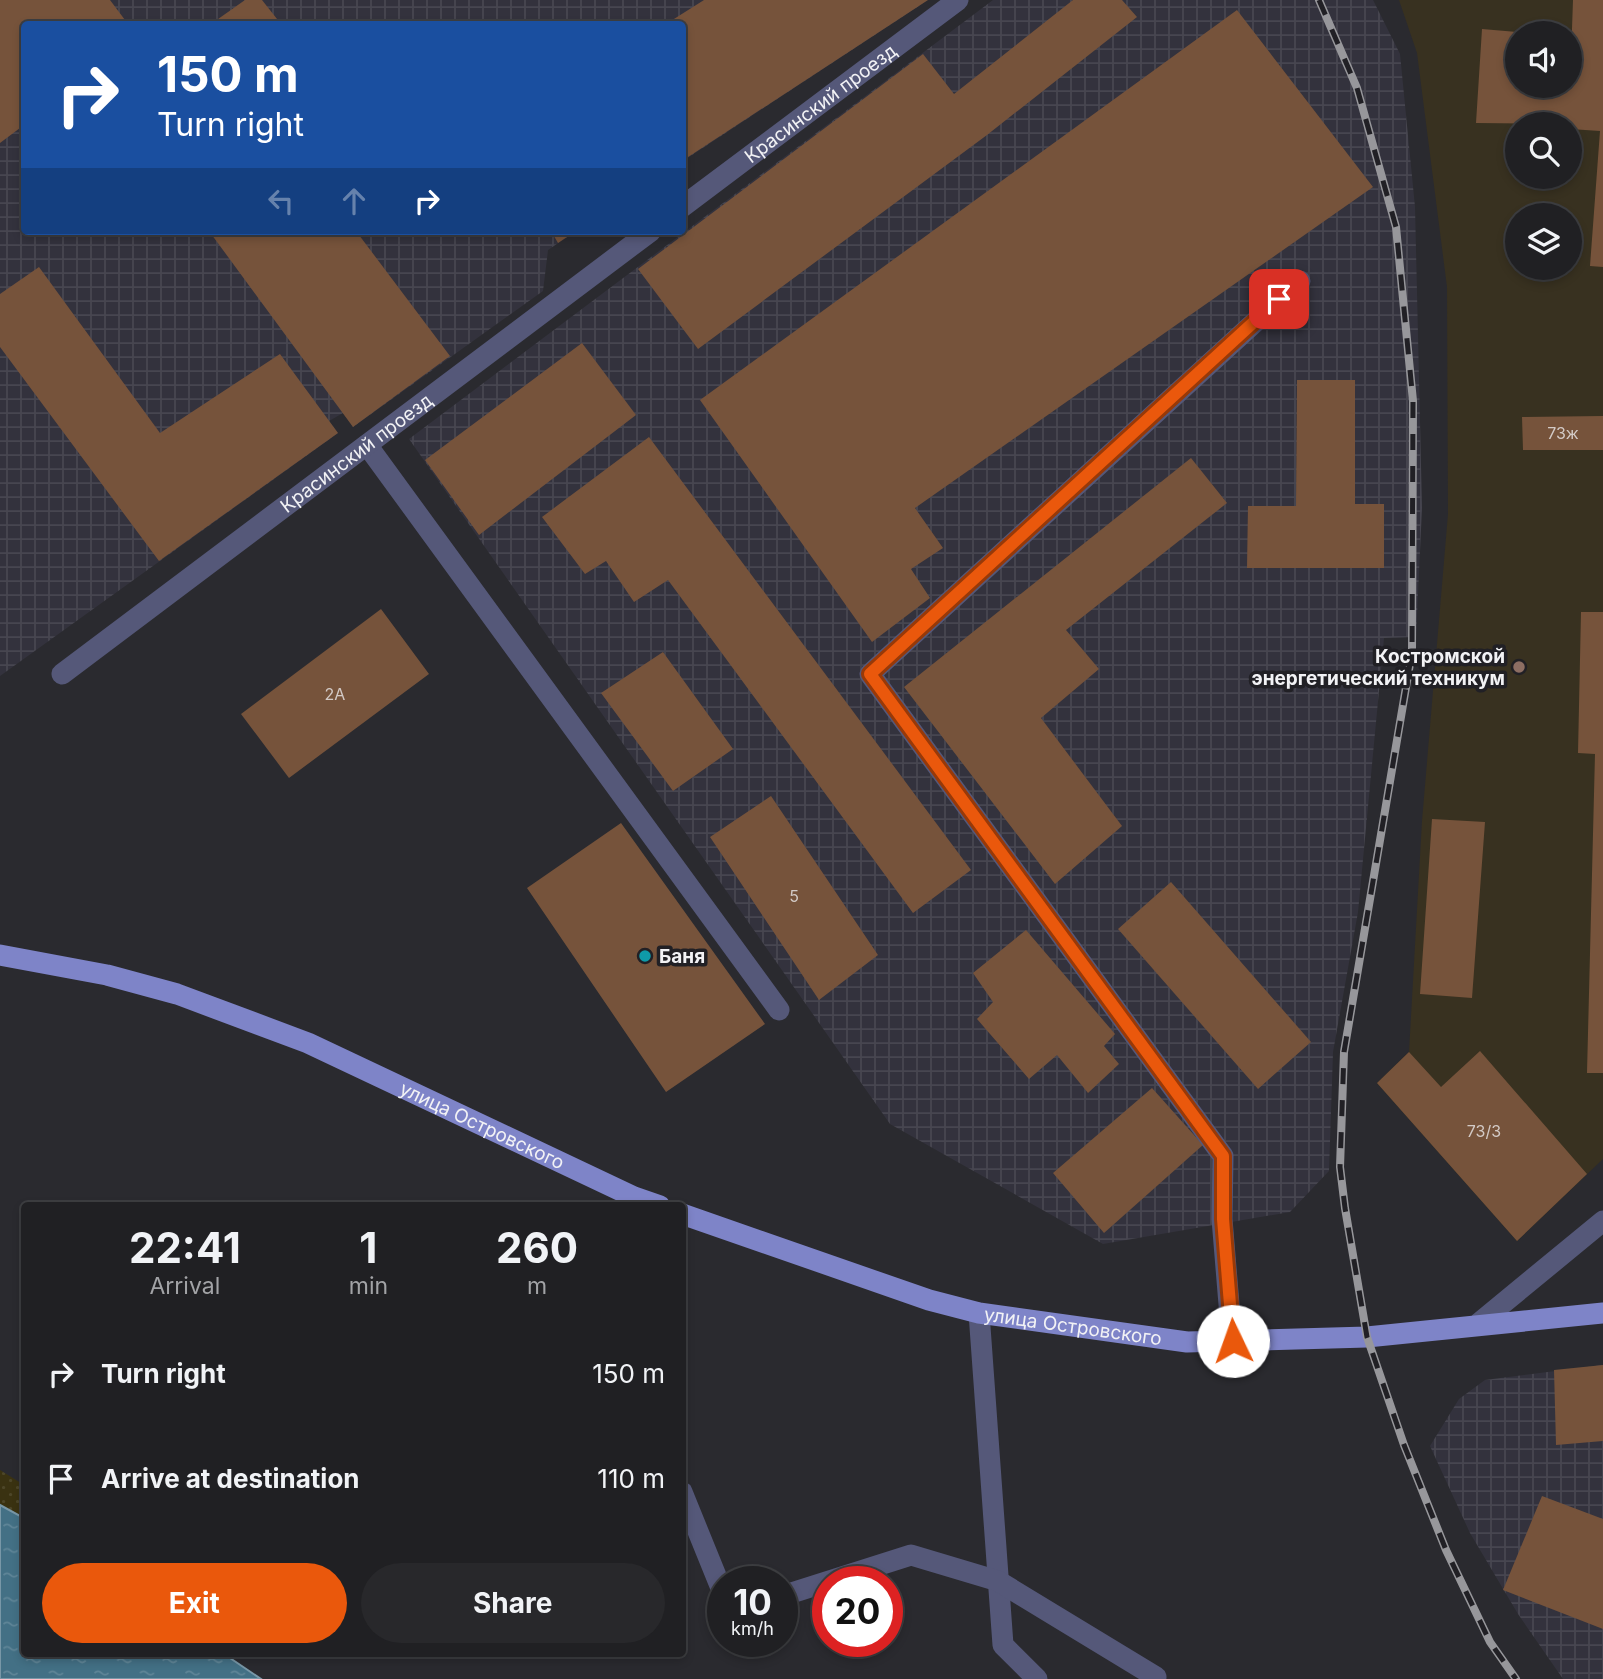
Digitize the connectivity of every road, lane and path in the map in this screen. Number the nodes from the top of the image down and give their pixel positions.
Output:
1 (958, 0) edge
2 (686, 204) edge
3 (646, 235) edge
4 (1300, 281) dead end
5 (367, 445) junction
6 (62, 674) dead end
7 (0, 955) edge
8 (779, 1010) dead end
9 (649, 1202) edge
10 (686, 1214) edge
11 (1603, 1221) edge
12 (979, 1313) junction
13 (1603, 1313) edge
14 (1479, 1323) junction
15 (1233, 1341) junction
16 (688, 1517) edge
17 (710, 1566) edge
18 (998, 1581) junction
19 (798, 1591) edge
20 (1156, 1677) dead end
21 (1037, 1679) edge

1 - 2 street, Красинский проезд
3 - 5 street, Красинский проезд
4 - 15 street
5 - 6 street, Красинский проезд
5 - 8 street
7 - 9 main road, улица Островского
10 - 12 main road, улица Островского
11 - 14 street
12 - 15 main road, улица Островского
12 - 18 street
13 - 14 main road, улица Островского
14 - 15 main road, улица Островского
16 - 17 street
18 - 19 street
18 - 20 street
18 - 21 street

